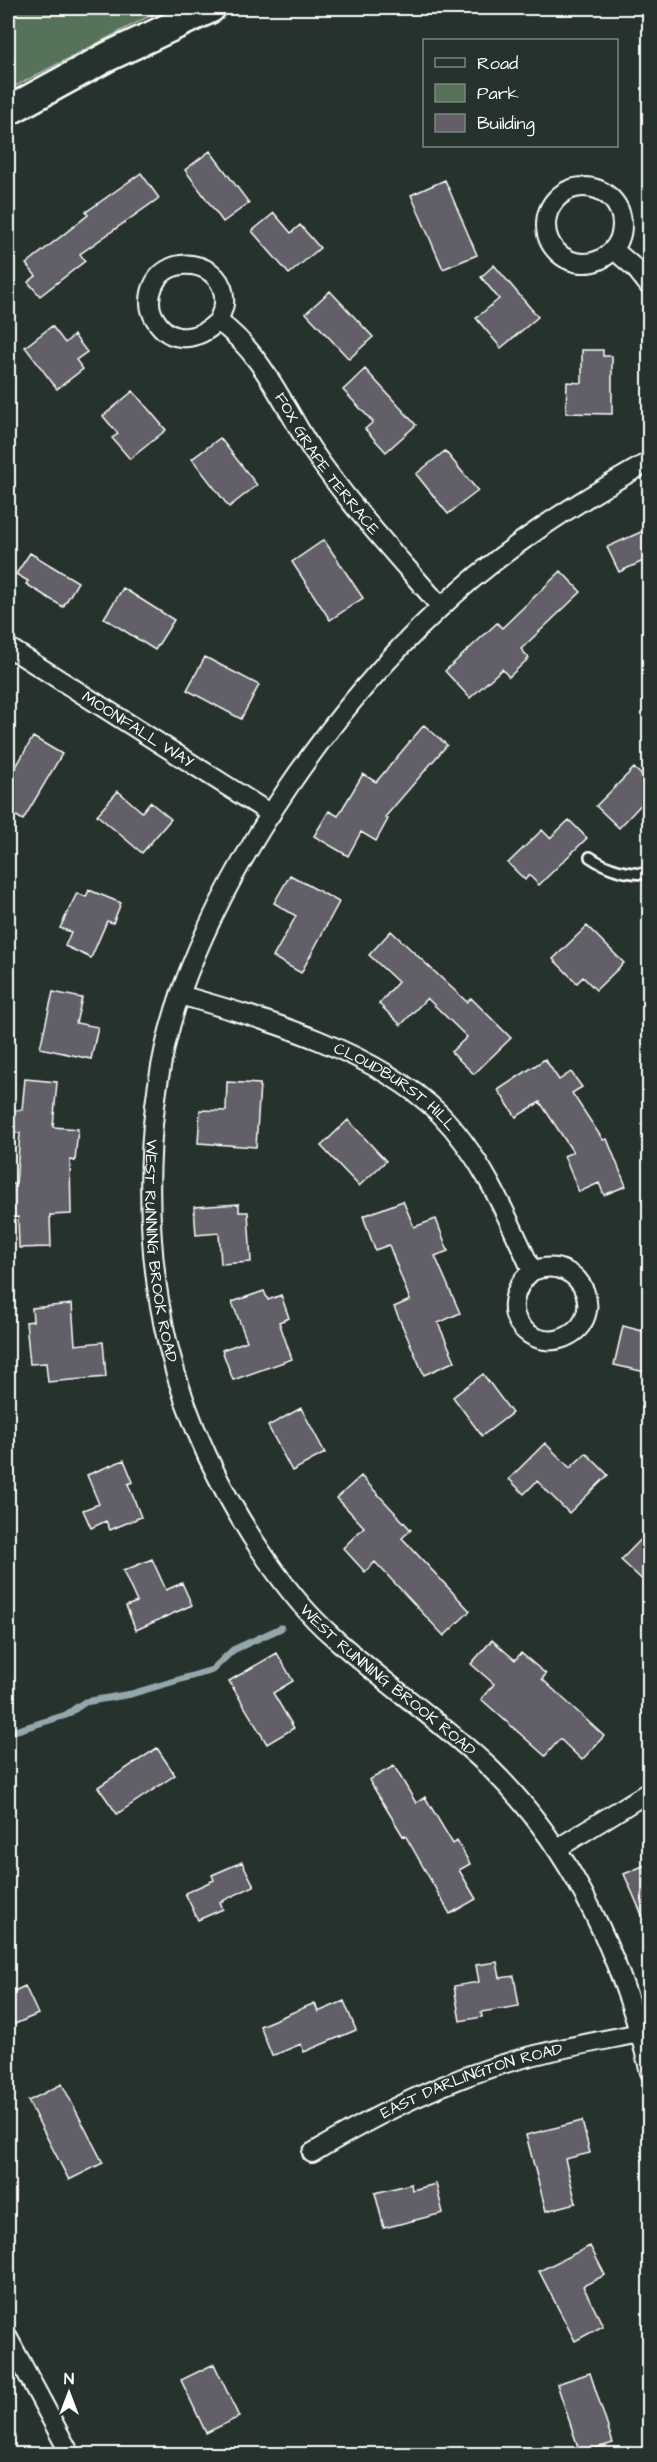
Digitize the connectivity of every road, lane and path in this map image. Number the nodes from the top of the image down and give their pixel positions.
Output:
1 (211, 8) edge
2 (8, 111) edge
3 (614, 250) junction
4 (650, 287) edge
5 (218, 321) junction
6 (650, 461) edge
7 (441, 607) junction
8 (8, 647) edge
9 (271, 814) junction
10 (590, 857) dead end
11 (650, 874) edge
12 (180, 995) junction
13 (532, 1271) junction
14 (650, 1791) edge
15 (558, 1848) junction
16 (640, 2032) junction
17 (650, 2072) edge
18 (312, 2153) dead end
19 (8, 2338) edge
20 (70, 2454) edge

1 - 2 main road
3 - 3 street
3 - 4 street
5 - 5 street
5 - 7 street, FOX GRAPE TERRACE
6 - 7 street, WEST RUNNING BROOK ROAD
7 - 9 street, WEST RUNNING BROOK ROAD
8 - 9 street, MOONFALL WAY
9 - 12 street, WEST RUNNING BROOK ROAD
10 - 11 lane
12 - 13 street, CLOUDBURST HILL
12 - 15 street, WEST RUNNING BROOK ROAD
13 - 13 street
14 - 15 street
15 - 16 street, WEST RUNNING BROOK ROAD
16 - 17 street, WEST RUNNING BROOK ROAD
16 - 18 street, EAST DARLINGTON ROAD
19 - 20 street

